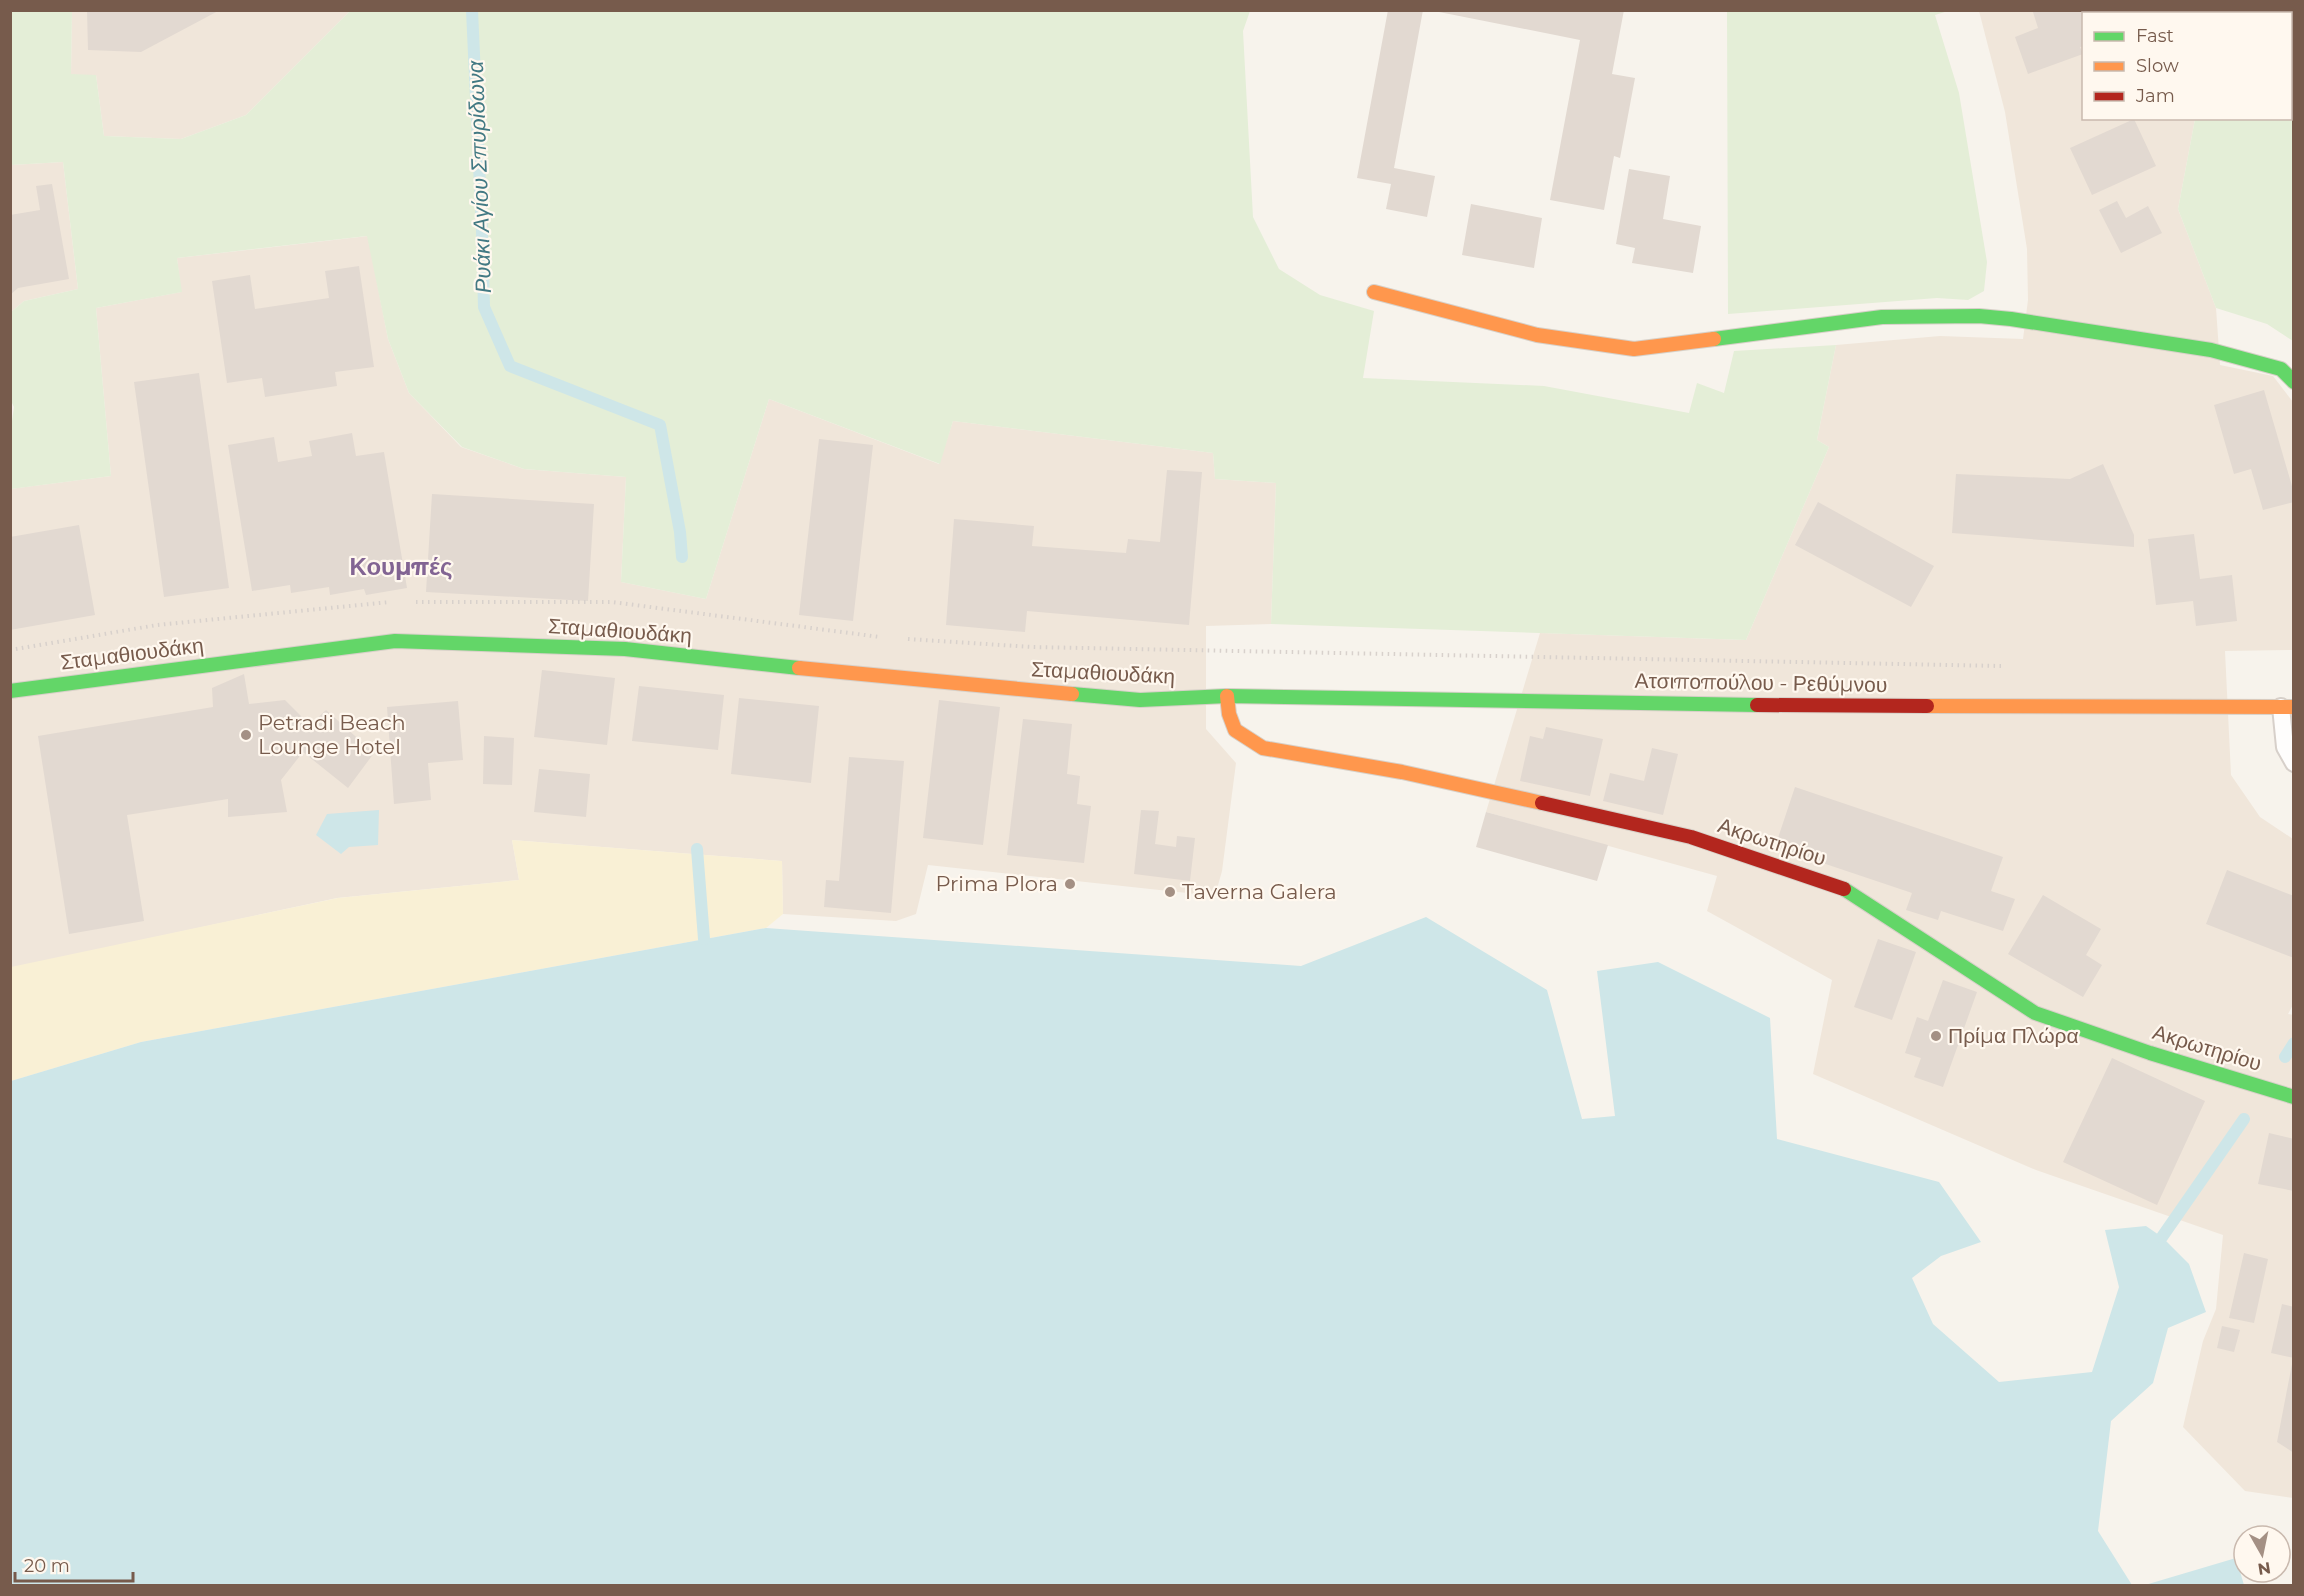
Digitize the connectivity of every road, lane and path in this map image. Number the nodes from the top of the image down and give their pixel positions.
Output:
1 (1374, 292) dead end
2 (2294, 382) edge
3 (762, 620) dead end
4 (888, 638) dead end
5 (900, 639) dead end
6 (2002, 666) dead end
7 (10, 691) edge
8 (1227, 696) junction
9 (2288, 707) edge
10 (2294, 763) edge
11 (2294, 1097) edge

1 - 2 main road
3 - 4 path
5 - 6 path
7 - 8 main road, Σταμαθιουδάκη
8 - 9 main road, Ατσιποπούλου - Ρεθύμνου
8 - 11 main road, Ακρωτηρίου
9 - 10 lane

